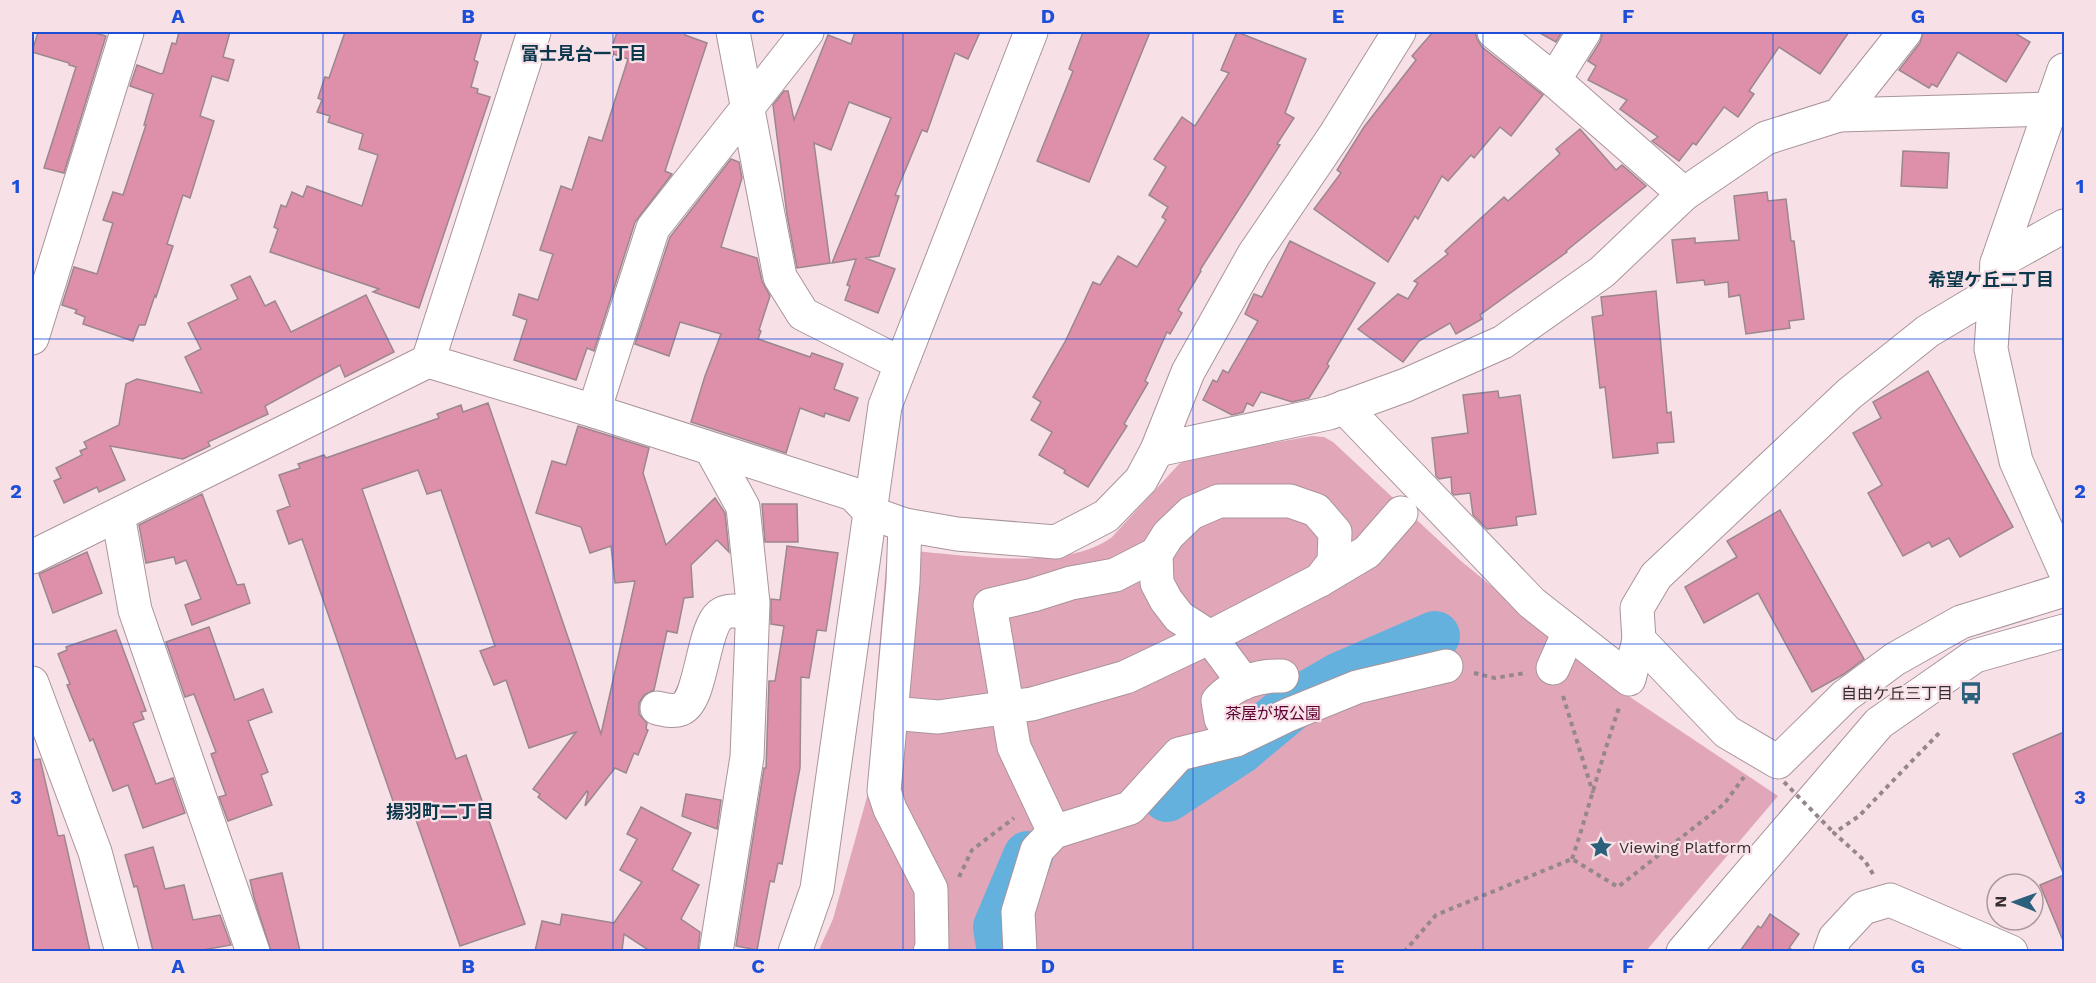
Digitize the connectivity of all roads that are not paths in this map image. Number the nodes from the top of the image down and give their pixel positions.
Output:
1 (128, 32) edge
2 (534, 32) edge
3 (733, 32) edge
4 (807, 32) edge
5 (1031, 32) edge
6 (1494, 32) edge
7 (1584, 32) edge
8 (1905, 32) edge
9 (1395, 33) edge
10 (2064, 70) edge
11 (1554, 80) junction
12 (748, 107) junction
13 (2052, 109) junction
14 (1839, 115) junction
15 (1684, 194) junction
16 (2064, 226) edge
17 (1996, 277) junction
18 (32, 338) edge
19 (428, 361) junction
20 (900, 363) junction
21 (1344, 407) junction
22 (594, 411) junction
23 (711, 449) junction
24 (1157, 450) junction
25 (871, 513) junction
26 (1401, 513) dead end
27 (118, 515) junction
28 (905, 525) junction
29 (1156, 554) junction
30 (32, 557) edge
31 (2064, 569) edge
32 (1320, 580) junction
33 (2064, 590) edge
34 (752, 613) junction
35 (2064, 631) edge
36 (1569, 632) junction
37 (1210, 637) junction
38 (1639, 640) junction
39 (1446, 666) road end
40 (1553, 668) road end
41 (1282, 676) dead end
42 (32, 683) edge
43 (1244, 683) junction
44 (1007, 707) junction
45 (657, 708) dead end
46 (891, 713) junction
47 (1236, 740) junction
48 (1054, 832) junction
49 (122, 951) edge
50 (253, 951) edge
51 (716, 951) edge
52 (795, 951) edge
53 (930, 951) edge
54 (1020, 951) edge
55 (1683, 951) edge
56 (1830, 951) edge
57 (2011, 951) edge

1 - 18 street
2 - 19 street
3 - 12 street
4 - 12 street
5 - 20 street
6 - 11 street
7 - 11 street
8 - 14 street
9 - 24 street
10 - 13 street
11 - 15 street
12 - 20 street
12 - 22 street
13 - 14 street
13 - 17 street
14 - 15 street
15 - 21 street
16 - 17 street
17 - 31 street
17 - 38 street
19 - 22 street
19 - 27 street
20 - 25 street
21 - 24 street
21 - 36 street
22 - 23 street
23 - 25 street
23 - 34 street
24 - 28 street
25 - 28 street
25 - 52 street
26 - 32 street
27 - 30 street
27 - 50 street
28 - 46 street
29 - 32 street
29 - 37 street
29 - 44 street
32 - 37 street
33 - 38 street
34 - 45 street
34 - 51 street
35 - 55 street
36 - 38 street
36 - 40 street
37 - 43 street
37 - 44 street
39 - 47 street
41 - 43 street
42 - 49 street
43 - 47 street
44 - 46 street
44 - 48 street
46 - 53 street
47 - 48 street
48 - 54 street
56 - 57 street

